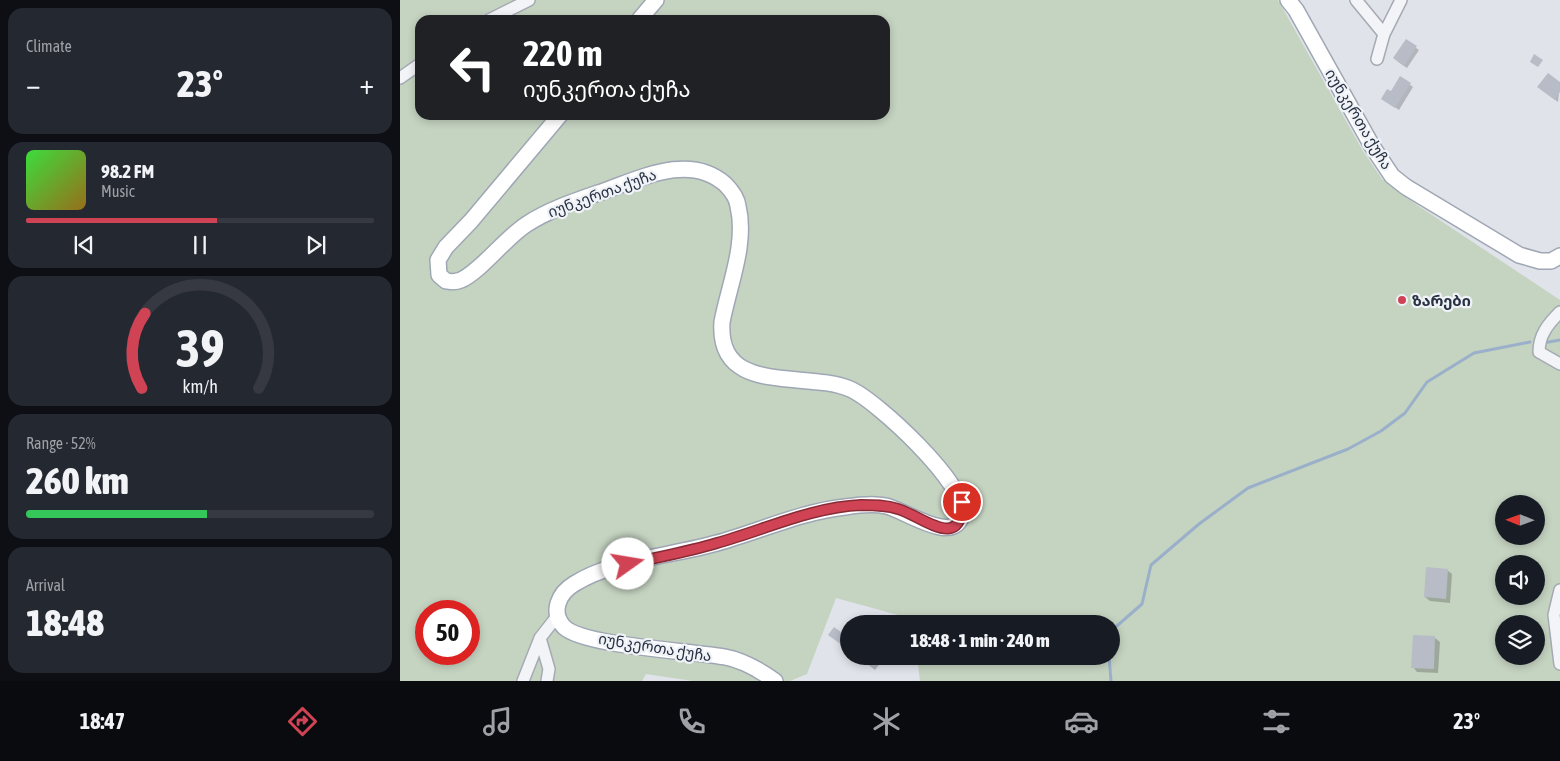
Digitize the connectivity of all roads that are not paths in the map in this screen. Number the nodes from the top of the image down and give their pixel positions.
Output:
1 (529, 0) edge
2 (656, 0) edge
3 (1288, 0) edge
4 (1356, 0) edge
5 (1401, 0) edge
6 (499, 15) edge
7 (643, 15) edge
8 (1384, 34) junction
9 (1377, 59) dead end
10 (415, 68) edge
11 (400, 78) edge
12 (556, 120) edge
13 (1560, 256) edge
14 (1560, 312) edge
15 (1560, 364) edge
16 (1560, 590) edge
17 (558, 615) junction
18 (540, 638) junction
19 (1560, 664) edge
20 (523, 681) edge
21 (547, 681) edge
22 (775, 681) edge

1 - 6 street
2 - 7 main road
3 - 13 main road, იუნკერთა ქუჩა
4 - 8 street
5 - 8 street
8 - 9 street
10 - 11 street
12 - 17 main road, იუნკერთა ქუჩა
14 - 15 street
16 - 19 street
17 - 18 street
17 - 22 main road, იუნკერთა ქუჩა
18 - 20 street
18 - 21 street

